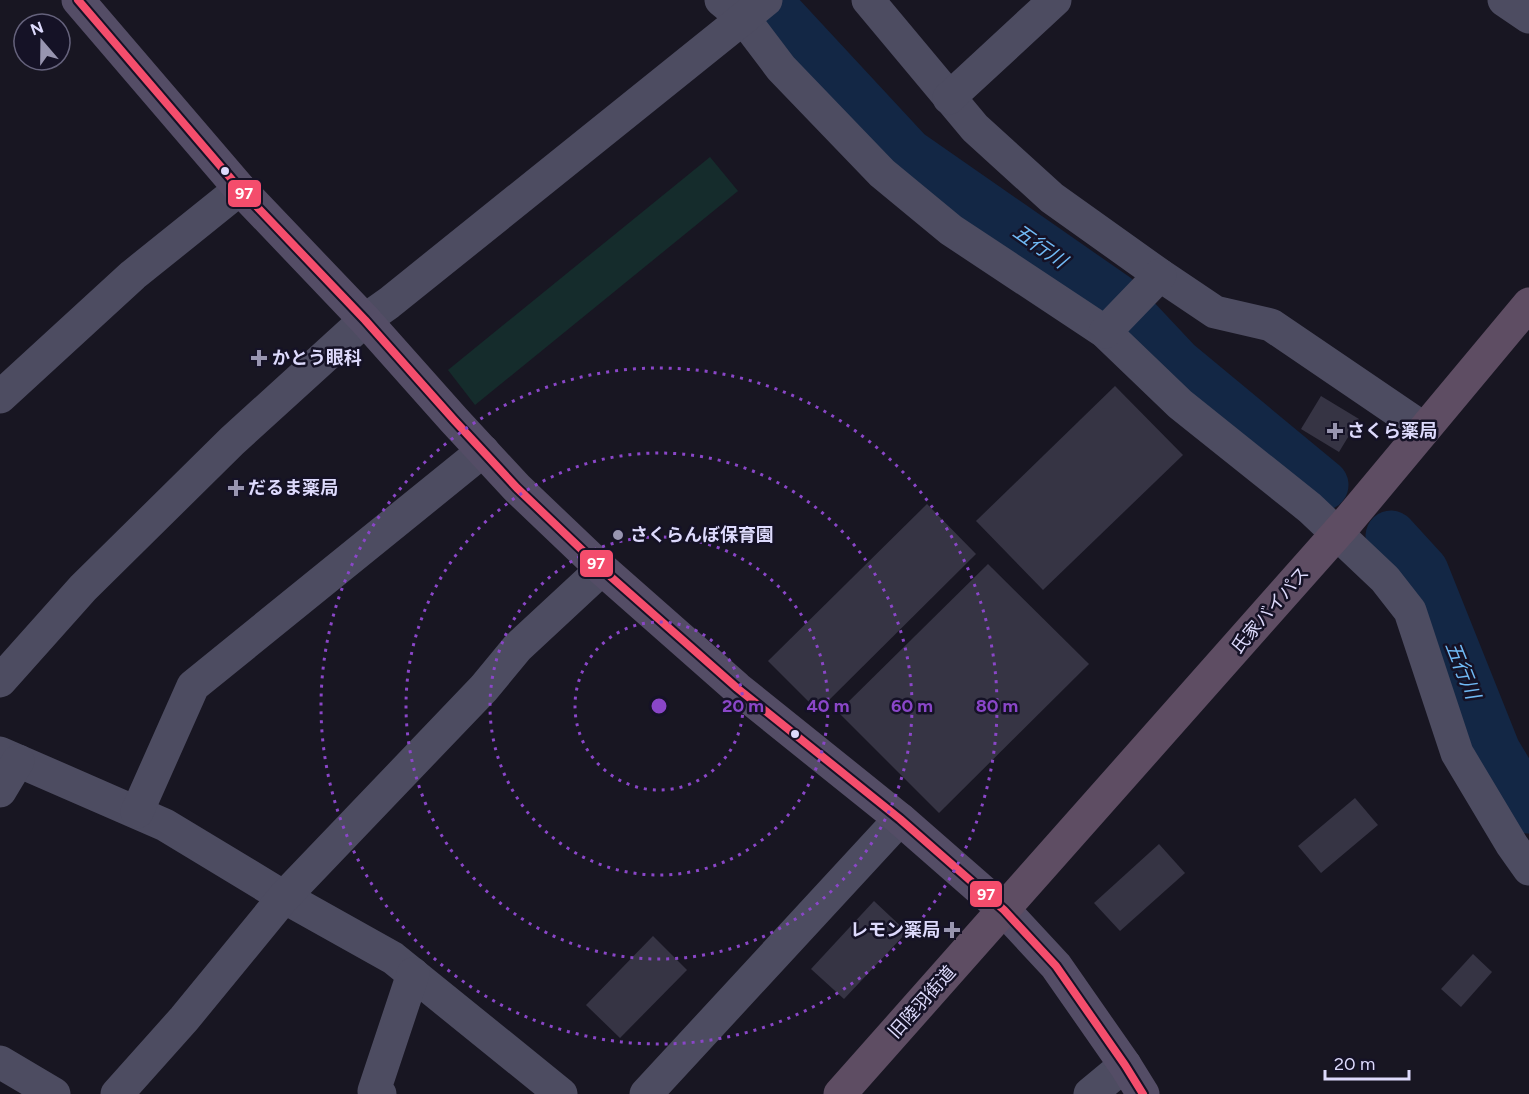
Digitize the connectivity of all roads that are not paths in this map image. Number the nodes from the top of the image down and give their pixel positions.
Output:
1 (78, 0) edge
2 (868, 0) edge
3 (1055, 0) edge
4 (1504, 0) edge
5 (746, 7) edge
6 (1529, 16) edge
7 (949, 98) junction
8 (240, 189) junction
9 (1149, 286) junction
10 (1526, 314) edge
11 (365, 320) junction
12 (1109, 328) junction
13 (0, 397) edge
14 (1424, 429) junction
15 (483, 451) junction
16 (1338, 533) junction
17 (602, 569) junction
18 (0, 681) edge
19 (9, 757) edge
20 (0, 790) edge
21 (137, 813) junction
22 (900, 819) junction
23 (1529, 868) edge
24 (284, 897) junction
25 (1004, 910) junction
26 (412, 974) junction
27 (0, 1062) edge
28 (1125, 1065) junction
29 (54, 1094) edge
30 (117, 1094) edge
31 (380, 1094) edge
32 (561, 1094) edge
33 (646, 1094) edge
34 (840, 1094) edge
35 (1090, 1094) edge
36 (1143, 1094) edge

1 - 8 main road
2 - 7 street
3 - 7 street
4 - 6 street
5 - 11 street
5 - 12 street
7 - 9 street
8 - 11 main road
8 - 13 street
9 - 12 street
9 - 14 street
10 - 14 highway, 氏家バイパス
11 - 15 main road
11 - 18 street
12 - 16 street
14 - 16 highway, 氏家バイパス
15 - 17 main road
15 - 21 street
16 - 23 street
16 - 25 highway, 氏家バイパス
17 - 22 main road
17 - 24 street
19 - 20 street
19 - 21 street
21 - 24 street
22 - 25 main road
22 - 33 street
24 - 26 street
24 - 30 street
25 - 28 main road
25 - 34 highway, 旧陸羽街道
26 - 31 street
26 - 32 street
27 - 29 street
28 - 35 street
28 - 36 main road

